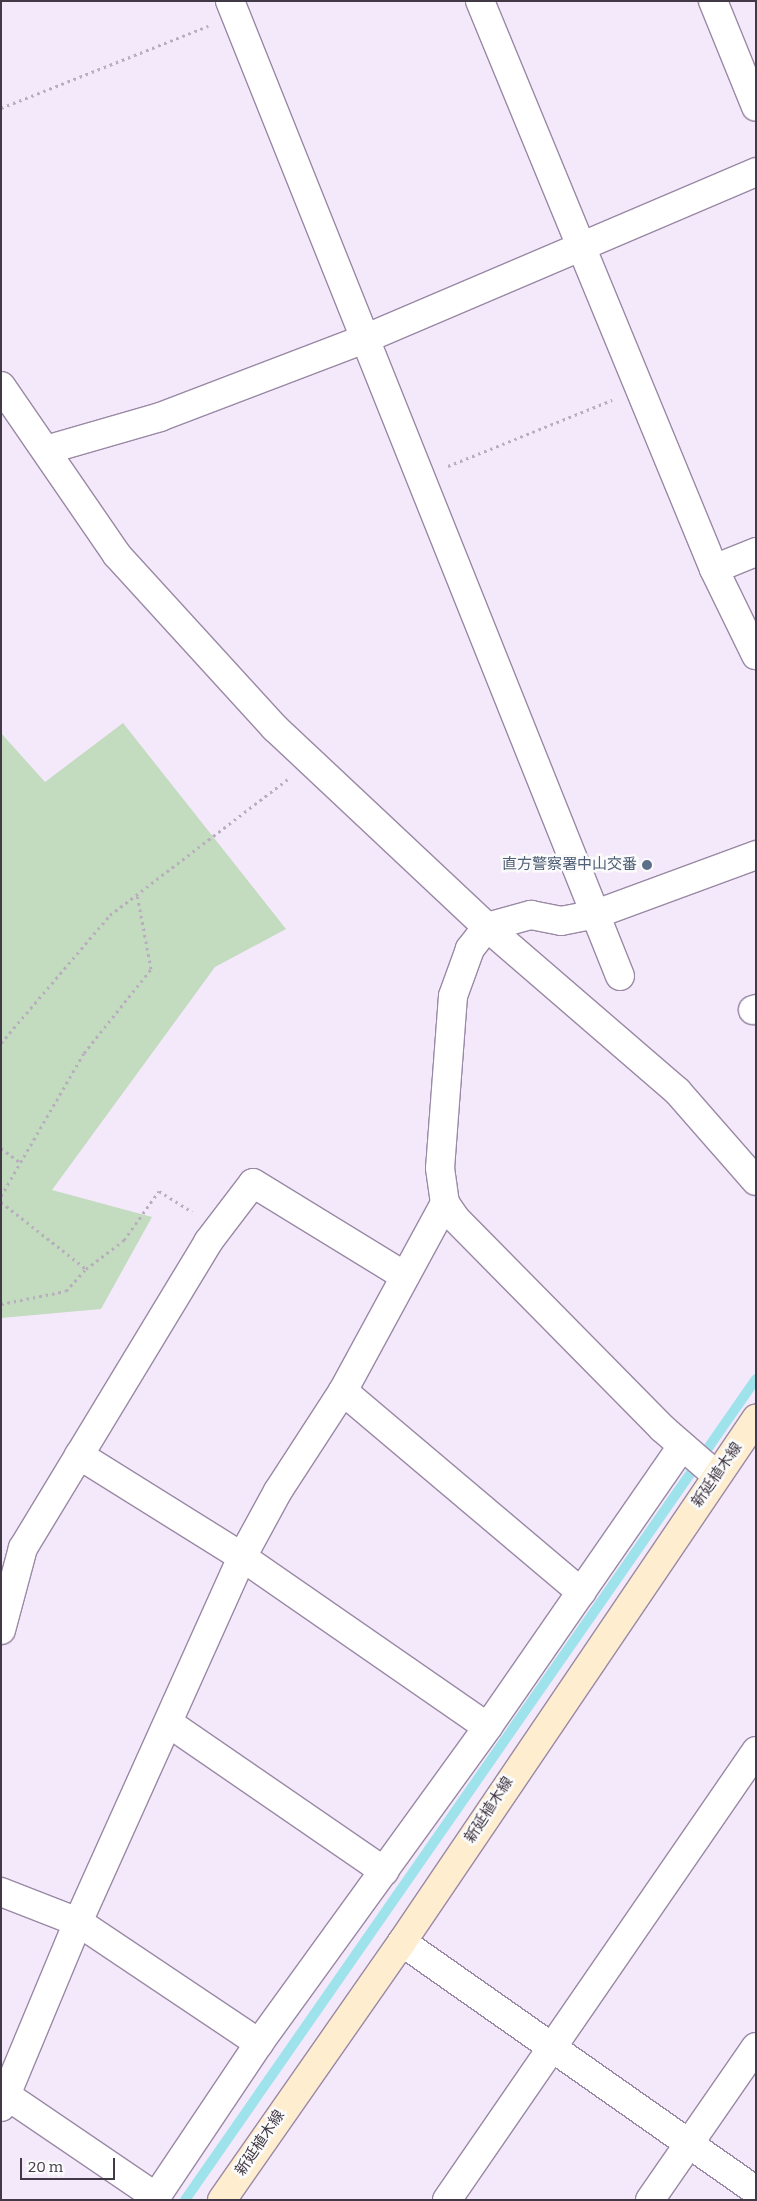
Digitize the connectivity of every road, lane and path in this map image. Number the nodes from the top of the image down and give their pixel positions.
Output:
1 (480, 1) edge
2 (713, 1) edge
3 (232, 8) edge
4 (756, 107) edge
5 (1, 108) edge
6 (756, 172) edge
7 (578, 246) junction
8 (367, 338) junction
9 (1, 386) edge
10 (639, 390) junction
11 (46, 450) junction
12 (422, 476) junction
13 (756, 552) edge
14 (714, 569) junction
15 (756, 655) edge
16 (309, 760) junction
17 (756, 855) edge
18 (137, 894) junction
19 (596, 914) junction
20 (487, 927) junction
21 (620, 976) dead end
22 (1, 1043) edge
23 (1, 1148) edge
24 (21, 1163) junction
25 (756, 1181) edge
26 (1, 1196) edge
27 (1, 1202) edge
28 (445, 1203) junction
29 (218, 1229) junction
30 (86, 1269) junction
31 (403, 1275) junction
32 (1, 1304) edge
33 (343, 1391) junction
34 (756, 1419) edge
35 (682, 1446) junction
36 (79, 1455) junction
37 (716, 1475) junction
38 (242, 1557) junction
39 (581, 1592) junction
40 (1, 1630) edge
41 (476, 1718) dead end
42 (170, 1724) junction
43 (756, 1751) edge
44 (384, 1871) junction
45 (1, 1892) edge
46 (78, 1922) junction
47 (402, 1942) junction
48 (260, 2043) junction
49 (756, 2047) edge
50 (550, 2048) junction
51 (4, 2101) edge
52 (689, 2145) junction
53 (756, 2191) edge
54 (155, 2198) edge
55 (222, 2200) edge
56 (447, 2200) edge
57 (650, 2200) edge

1 - 7 street
2 - 4 street
3 - 5 path
3 - 8 street
6 - 7 street
7 - 8 street
7 - 10 street
8 - 11 street
8 - 12 street
9 - 11 street
10 - 12 path
10 - 14 street
11 - 16 street
12 - 19 street
13 - 14 street
14 - 15 street
16 - 18 path
16 - 20 street
17 - 19 street
18 - 22 path
18 - 24 path
19 - 20 street
19 - 21 street
20 - 25 street
20 - 28 street
23 - 24 path
24 - 26 path
27 - 30 path
28 - 31 street
28 - 35 street
29 - 30 path
29 - 31 street
29 - 36 street
30 - 32 path
31 - 33 street
33 - 38 street
33 - 39 street
34 - 37 main road, 新延植木線
35 - 37 street
35 - 39 street
36 - 38 street
36 - 40 street
37 - 47 main road, 新延植木線
38 - 41 street
38 - 42 street
39 - 44 street
42 - 44 street
42 - 46 street
43 - 50 street
44 - 48 street
45 - 46 street
46 - 48 street
46 - 51 street
47 - 50 street
47 - 55 main road, 新延植木線
48 - 54 street
49 - 52 street
50 - 52 street
50 - 56 street
51 - 54 street
52 - 53 street
52 - 57 street

